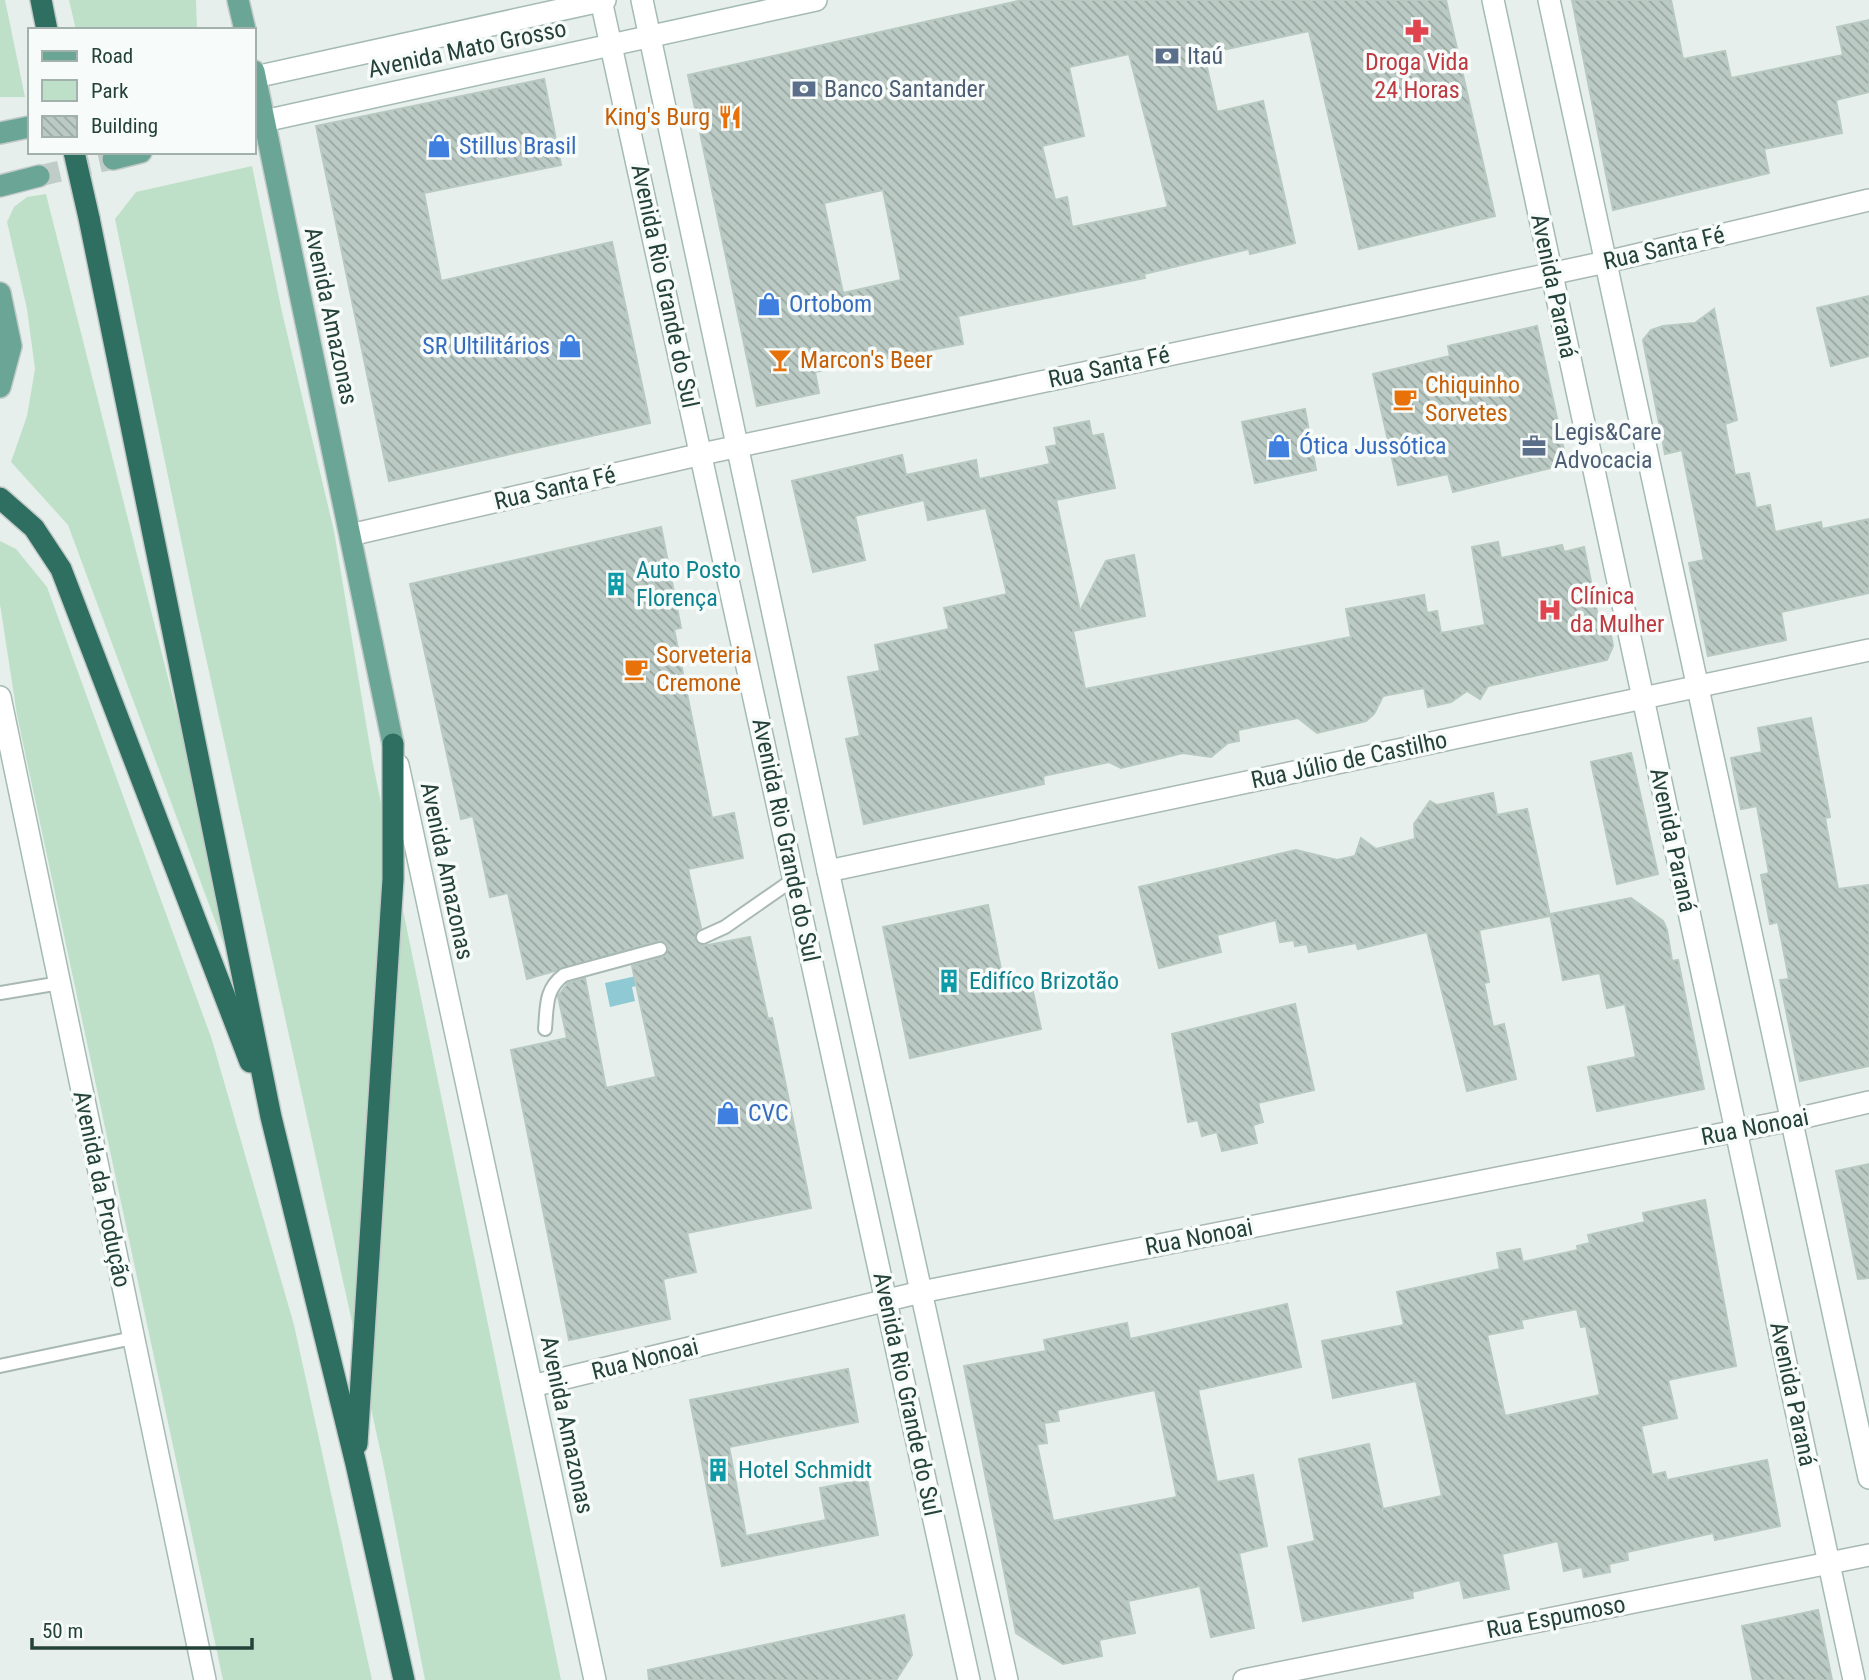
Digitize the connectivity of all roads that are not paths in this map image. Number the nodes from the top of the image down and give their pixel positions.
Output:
1 (41, 0) edge
2 (238, 0) edge
3 (602, 0) edge
4 (642, 0) edge
5 (816, 0) edge
6 (1493, 0) edge
7 (1549, 0) edge
8 (47, 28) edge
9 (244, 28) edge
10 (650, 35) junction
11 (612, 44) junction
12 (256, 75) edge
13 (256, 94) edge
14 (259, 122) edge
15 (28, 127) edge
16 (0, 133) edge
17 (74, 154) edge
18 (133, 154) edge
19 (113, 159) dead end
20 (39, 176) tunnel mouth
21 (0, 186) edge
22 (1869, 200) edge
23 (1606, 262) junction
24 (1551, 273) junction
25 (0, 293) edge
26 (0, 387) edge
27 (740, 446) junction
28 (702, 454) junction
29 (0, 498) edge
30 (350, 535) junction
31 (1869, 650) edge
32 (1698, 688) junction
33 (0, 697) edge
34 (1643, 698) junction
35 (393, 744) junction
36 (828, 871) junction
37 (794, 879) junction
38 (702, 937) dead end
39 (660, 949) dead end
40 (60, 982) junction
41 (0, 993) edge
42 (545, 1028) dead end
43 (1869, 1102) edge
44 (271, 1117) junction
45 (1792, 1121) junction
46 (1736, 1130) junction
47 (921, 1292) junction
48 (886, 1300) junction
49 (133, 1338) junction
50 (0, 1366) edge
51 (531, 1386) junction
52 (356, 1464) junction
53 (1869, 1478) edge
54 (1869, 1555) edge
55 (1829, 1562) junction
56 (205, 1680) edge
57 (404, 1680) edge
58 (595, 1680) edge
59 (969, 1680) edge
60 (1007, 1680) edge
61 (1244, 1680) edge
62 (1854, 1680) edge

1 - 8 highway
2 - 9 main road
3 - 11 street, Avenida Rio Grande do Sul
3 - 12 street, Avenida Mato Grosso
4 - 10 street, Avenida Rio Grande do Sul
5 - 10 street, Avenida Mato Grosso
6 - 24 street, Avenida Paraná
7 - 23 street
10 - 11 street, Avenida Mato Grosso
10 - 27 street, Avenida Rio Grande do Sul
11 - 14 street, Avenida Mato Grosso
11 - 28 street, Avenida Rio Grande do Sul
13 - 14 main road, Avenida Amazonas
14 - 30 main road, Avenida Amazonas
15 - 16 main road
17 - 44 highway, bridge
18 - 19 main road
20 - 21 main road
22 - 23 street, Rua Santa Fé
23 - 24 street, Rua Santa Fé
23 - 32 street
24 - 27 street, Rua Santa Fé
24 - 34 street, Avenida Paraná
25 - 26 main road
27 - 28 street, Rua Santa Fé
27 - 36 street, Avenida Rio Grande do Sul
28 - 30 street, Rua Santa Fé
28 - 37 street, Avenida Rio Grande do Sul
29 - 44 highway
30 - 35 main road, Avenida Amazonas
31 - 32 street, Rua Júlio de Castilho
32 - 34 street, Rua Júlio de Castilho
32 - 45 street
33 - 40 street, Avenida da Produção
34 - 36 street, Rua Júlio de Castilho
34 - 46 street, Avenida Paraná
35 - 51 street, Avenida Amazonas
35 - 52 highway
36 - 47 street, Avenida Rio Grande do Sul
37 - 38 lane
37 - 48 street, Avenida Rio Grande do Sul
39 - 42 lane
40 - 41 lane
40 - 49 street, Avenida da Produção
43 - 45 street, Rua Nonoai
44 - 52 highway
45 - 46 street, Rua Nonoai
45 - 53 street
46 - 47 street, Rua Nonoai
46 - 55 street, Avenida Paraná
47 - 48 street, Rua Nonoai
47 - 60 street, Avenida Rio Grande do Sul
48 - 51 street, Rua Nonoai
48 - 59 street, Avenida Rio Grande do Sul
49 - 50 lane
49 - 56 street, Avenida da Produção
51 - 58 street, Avenida Amazonas
52 - 57 highway
54 - 55 street, Rua Espumoso
55 - 61 street, Rua Espumoso
55 - 62 street, Avenida Paraná

